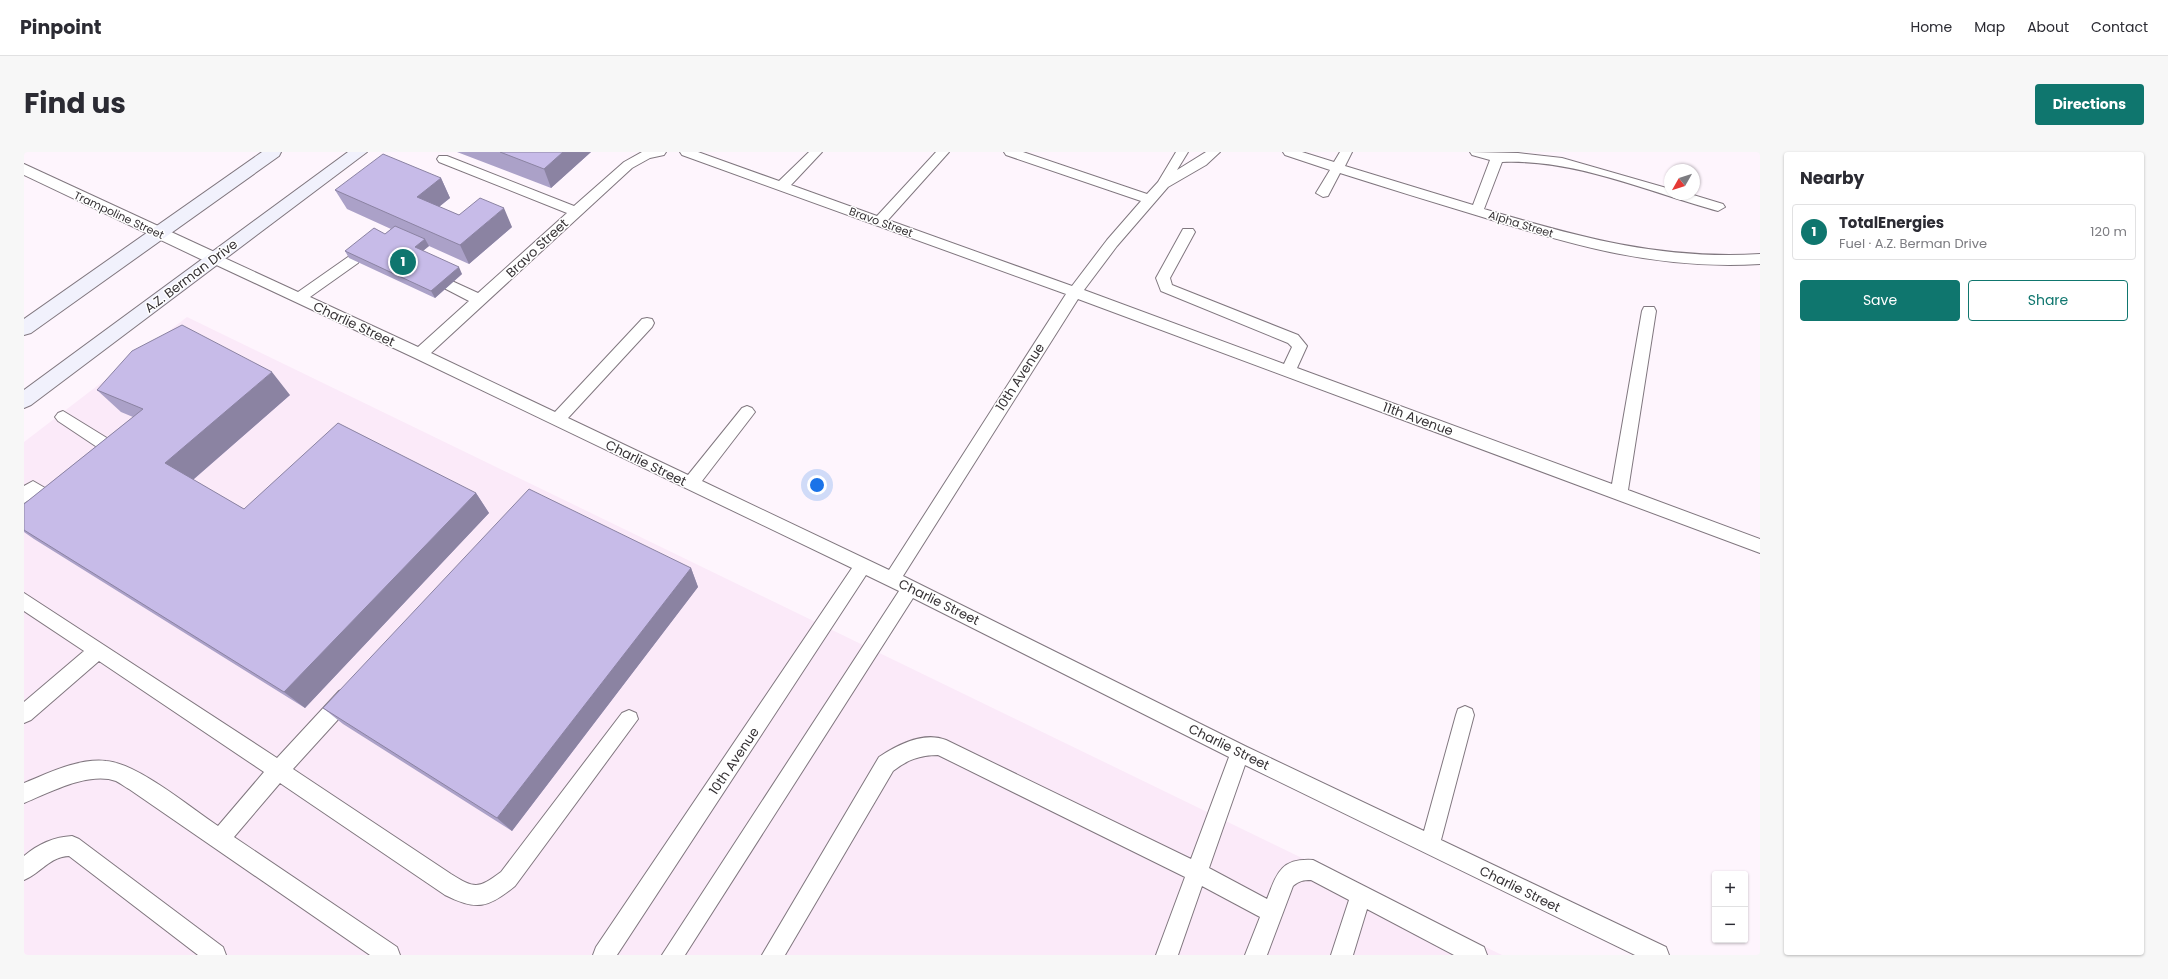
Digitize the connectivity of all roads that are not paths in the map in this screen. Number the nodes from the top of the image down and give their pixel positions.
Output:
1 (273, 152) edge
2 (358, 152) edge
3 (655, 152) edge
4 (686, 152) edge
5 (816, 152) edge
6 (943, 152) edge
7 (1010, 152) edge
8 (1182, 152) edge
9 (1214, 152) edge
10 (1289, 152) edge
11 (1346, 152) edge
12 (1476, 152) edge
13 (707, 155) edge
14 (1496, 158) junction
15 (443, 160) dead end
16 (1337, 168) junction
17 (24, 169) edge
18 (1163, 184) junction
19 (782, 186) junction
20 (1664, 191) edge
21 (1323, 193) dead end
22 (1150, 199) junction
23 (1695, 200) edge
24 (1718, 207) dead end
25 (1477, 211) junction
26 (576, 212) junction
27 (880, 221) junction
28 (1188, 232) dead end
29 (157, 233) junction
30 (215, 259) junction
31 (353, 260) edge
32 (1760, 260) edge
33 (449, 285) edge
34 (1075, 292) junction
35 (299, 298) junction
36 (480, 300) junction
37 (1648, 311) dead end
38 (648, 323) dead end
39 (24, 328) edge
40 (420, 354) junction
41 (1288, 371) junction
42 (24, 400) edge
43 (747, 412) dead end
44 (63, 416) dead end
45 (557, 420) junction
46 (99, 472) edge
47 (690, 484) junction
48 (75, 491) edge
49 (1619, 494) junction
50 (24, 496) edge
51 (1760, 546) edge
52 (863, 566) junction
53 (892, 580) junction
54 (910, 588) junction
55 (24, 601) edge
56 (98, 650) junction
57 (358, 684) edge
58 (24, 714) edge
59 (1465, 715) dead end
60 (629, 719) dead end
61 (1240, 753) junction
62 (279, 770) junction
63 (24, 793) edge
64 (220, 839) junction
65 (1430, 845) junction
66 (24, 870) edge
67 (1196, 872) junction
68 (1361, 895) junction
69 (1272, 913) junction
70 (215, 955) edge
71 (389, 955) edge
72 (604, 955) edge
73 (673, 955) edge
74 (773, 955) edge
75 (1167, 955) edge
76 (1256, 955) edge
77 (1342, 955) edge
78 (1476, 955) edge
79 (1658, 955) edge

1 - 29 main road
2 - 30 main road, A.Z. Berman Drive
3 - 26 lane, Bravo Street
4 - 13 lane, Bravo Street
5 - 19 lane
6 - 27 lane
7 - 22 lane
8 - 18 lane, 10th Avenue
9 - 18 lane, 10th Avenue
10 - 16 lane, Alpha Street
11 - 16 lane
12 - 14 lane
13 - 19 lane, Bravo Street
14 - 20 lane
14 - 25 lane
15 - 26 lane
16 - 21 lane
16 - 25 lane, Alpha Street
17 - 29 street, Trampoline Street
18 - 22 lane, 10th Avenue
19 - 27 lane, Bravo Street
22 - 34 lane, 10th Avenue
23 - 24 lane
25 - 32 lane, Alpha Street
26 - 36 lane, Bravo Street
27 - 34 lane, Bravo Street
28 - 41 lane
29 - 30 street, Trampoline Street
29 - 39 main road
30 - 35 lane, Charlie Street
30 - 42 main road, A.Z. Berman Drive
31 - 35 lane
33 - 36 lane
34 - 41 lane, 11th Avenue
34 - 53 lane, 10th Avenue
35 - 40 lane, Charlie Street
36 - 40 lane, Bravo Street
37 - 49 lane
38 - 45 lane
40 - 45 lane, Charlie Street
41 - 49 lane, 11th Avenue
43 - 47 lane
44 - 46 lane
45 - 47 lane, Charlie Street
47 - 52 lane, Charlie Street
48 - 50 lane
49 - 51 lane, 11th Avenue
52 - 53 lane, Charlie Street
52 - 72 lane, 10th Avenue
53 - 54 lane, Charlie Street
54 - 61 lane, Charlie Street
54 - 73 lane
55 - 56 lane
56 - 58 lane
56 - 62 lane
57 - 62 lane
59 - 65 lane
60 - 62 lane
61 - 65 lane, Charlie Street
61 - 67 lane
62 - 64 lane
63 - 64 lane
64 - 71 lane
65 - 79 lane, Charlie Street
66 - 70 lane
67 - 69 lane
67 - 74 lane
67 - 75 lane
68 - 69 lane
68 - 77 lane
68 - 78 lane
69 - 76 lane

